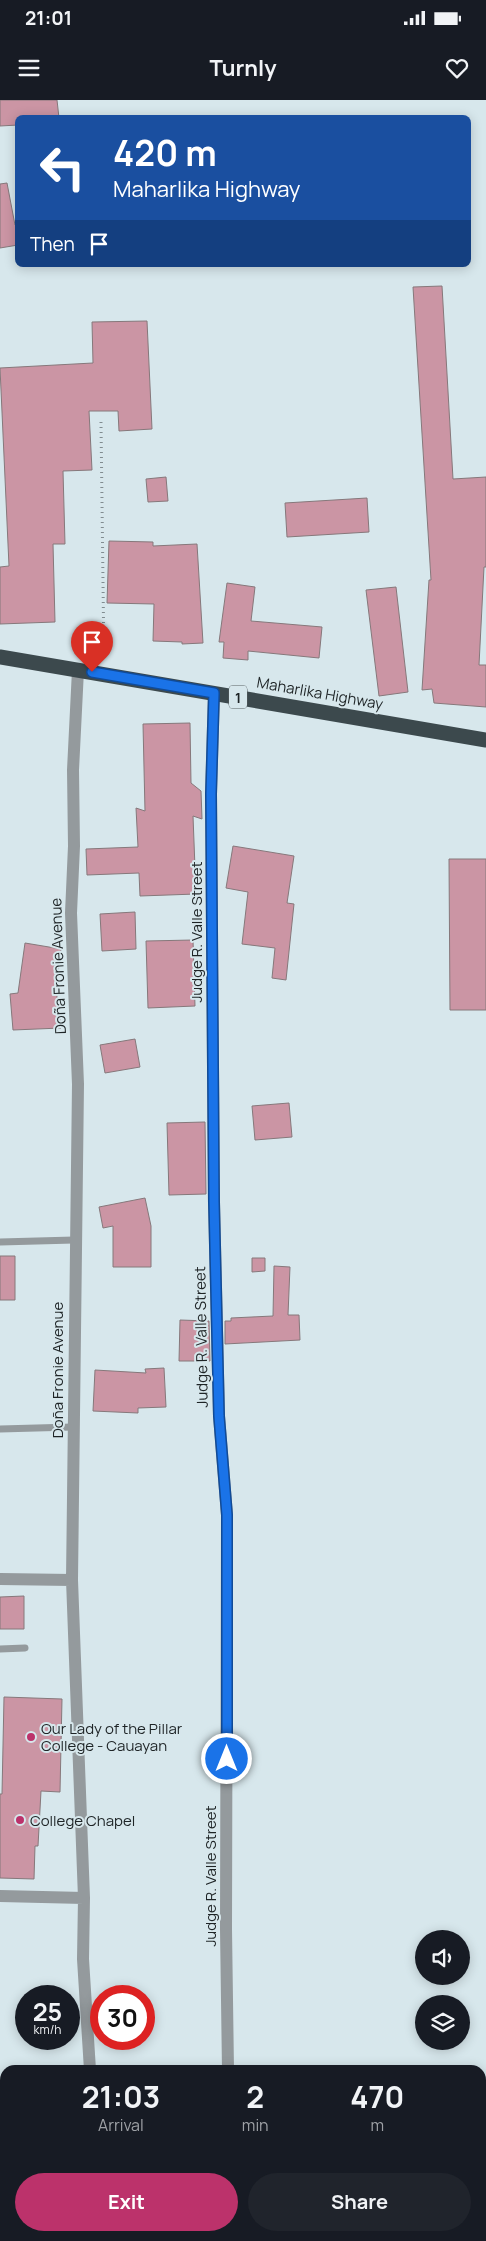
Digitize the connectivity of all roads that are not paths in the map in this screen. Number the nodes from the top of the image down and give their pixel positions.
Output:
1 (0, 657) edge
2 (78, 670) junction
3 (214, 693) junction
4 (486, 740) edge
5 (74, 1240) junction
6 (0, 1242) edge
7 (73, 1427) junction
8 (0, 1429) edge
9 (0, 1579) edge
10 (72, 1580) junction
11 (25, 1648) dead end
12 (0, 1649) edge
13 (0, 1896) edge
14 (84, 1898) junction
15 (90, 2065) edge
16 (228, 2065) edge

1 - 2 highway, Maharlika Highway / 1
2 - 3 highway, Maharlika Highway / 1
2 - 5 street, Doña Fronie Avenue
3 - 4 highway, Maharlika Highway / 1
3 - 16 street, Judge R. Valle Street
5 - 6 lane
5 - 7 street, Doña Fronie Avenue
7 - 8 lane
7 - 10 street, Doña Fronie Avenue
9 - 10 street
10 - 14 street, Doña Fronie Avenue
11 - 12 lane
13 - 14 street
14 - 15 street, Doña Fronie Avenue

